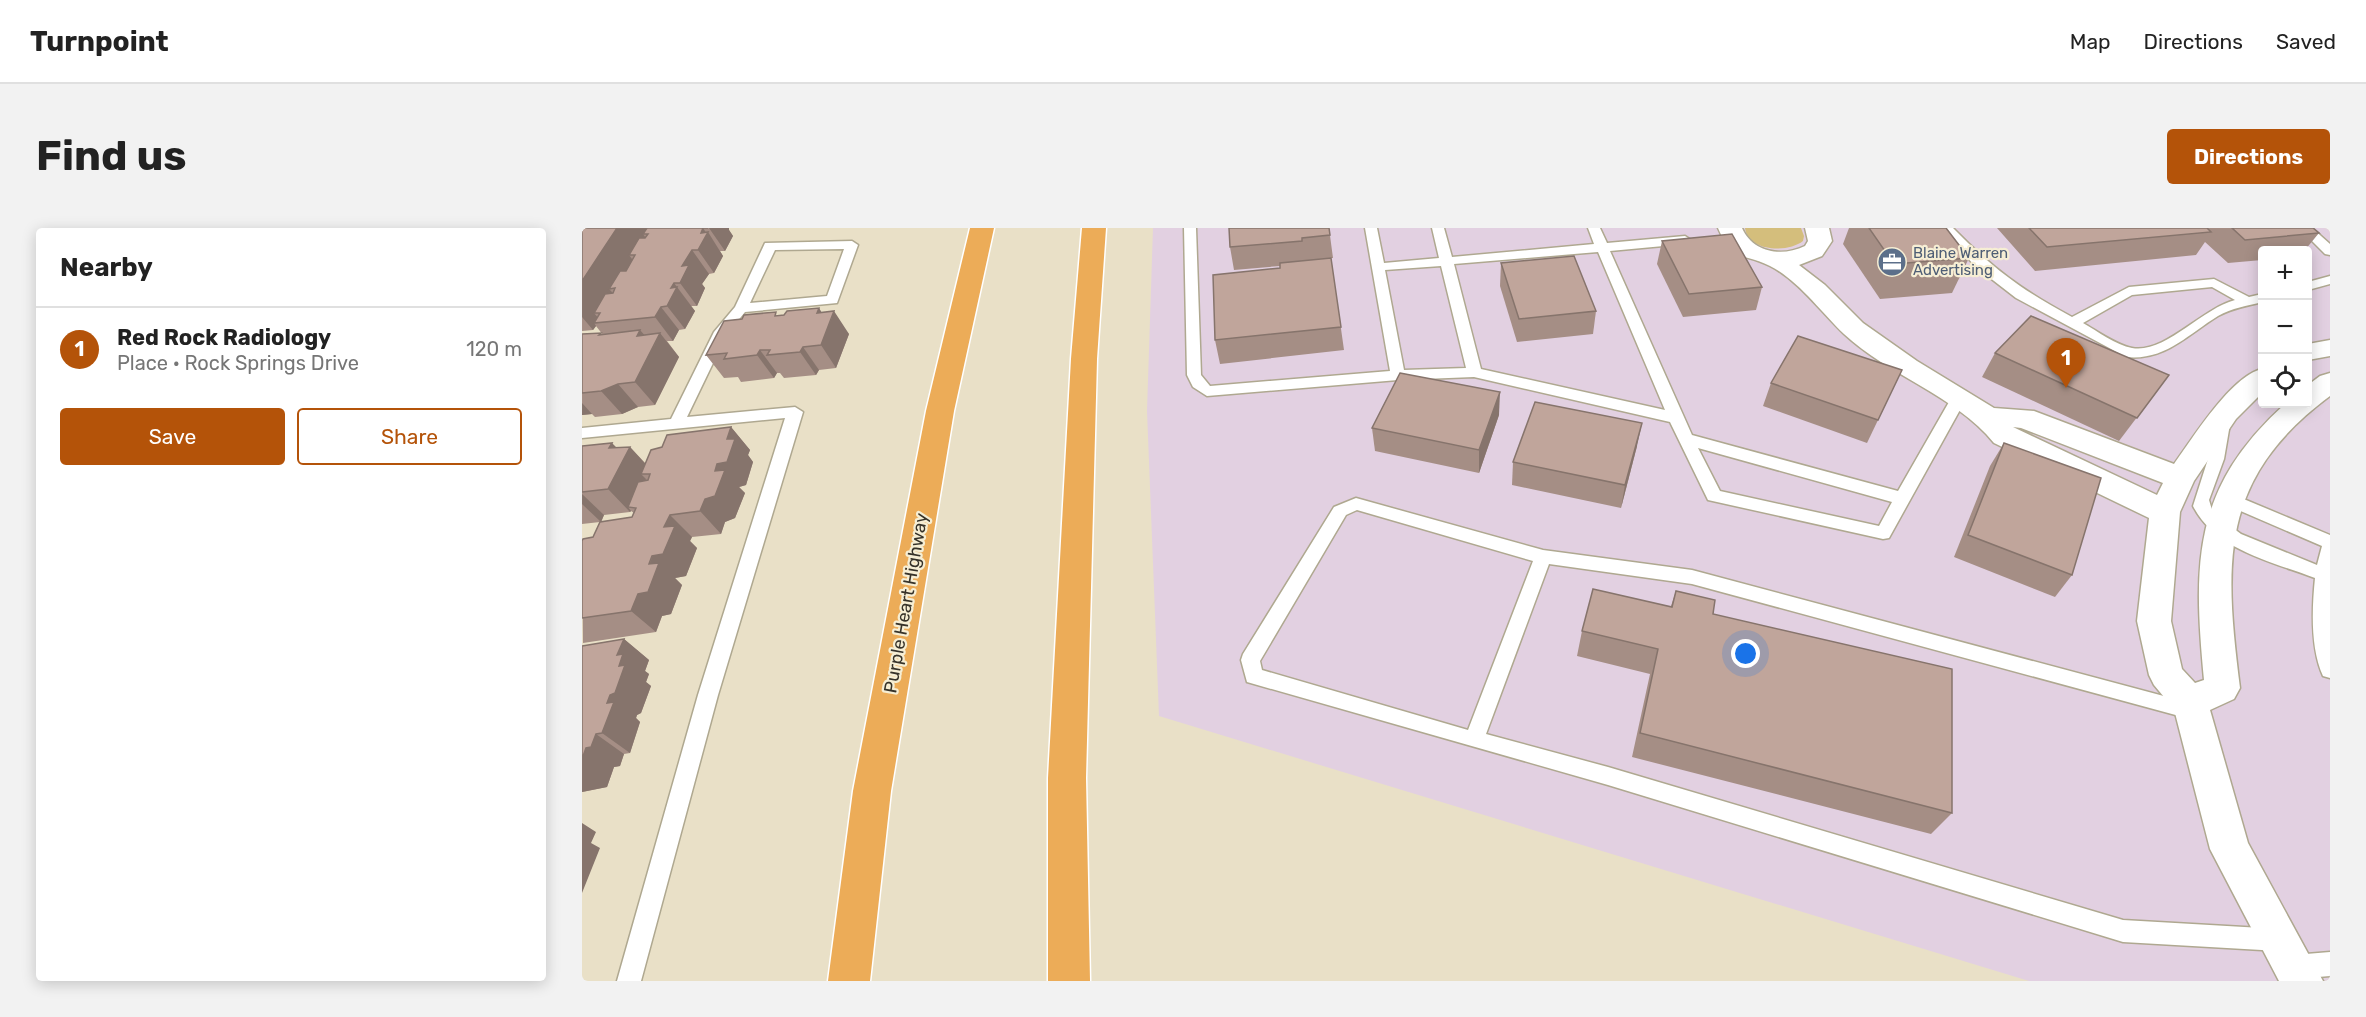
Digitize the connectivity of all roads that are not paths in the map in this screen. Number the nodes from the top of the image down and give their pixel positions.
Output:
1 (982, 228) edge
2 (1094, 228) edge
3 (1190, 228) edge
4 (1371, 228) edge
5 (1438, 228) edge
6 (1594, 228) edge
7 (1816, 228) edge
8 (1946, 228) edge
9 (2306, 228) edge
10 (1727, 233) edge
11 (1696, 238) edge
12 (1602, 247) junction
13 (2330, 251) edge
14 (1806, 256) junction
15 (1776, 259) junction
16 (1447, 261) junction
17 (1380, 267) junction
18 (2330, 280) edge
19 (2312, 285) edge
20 (1816, 290) junction
21 (2258, 299) edge
22 (2248, 302) junction
23 (741, 308) junction
24 (2072, 323) junction
25 (2330, 348) edge
26 (2312, 351) edge
27 (1474, 372) junction
28 (1398, 375) junction
29 (2258, 382) edge
30 (2330, 382) edge
31 (2312, 395) edge
32 (1958, 399) junction
33 (2297, 408) edge
34 (2224, 415) junction
35 (1988, 417) junction
36 (1676, 418) junction
37 (676, 424) junction
38 (582, 433) edge
39 (1686, 439) junction
40 (2180, 478) junction
41 (1904, 499) junction
42 (2165, 512) junction
43 (2224, 514) junction
44 (2330, 542) edge
45 (2330, 548) edge
46 (1543, 557) junction
47 (2325, 585) edge
48 (2329, 663) edge
49 (2192, 707) junction
50 (1474, 740) junction
51 (2301, 963) edge
52 (629, 981) edge
53 (849, 981) edge
54 (1069, 981) edge

1 - 53 highway, Purple Heart Highway
2 - 54 highway
3 - 28 lane
4 - 17 lane
5 - 16 lane
6 - 12 lane
7 - 14 street
8 - 24 lane
9 - 13 lane
10 - 15 street
11 - 12 lane
12 - 16 lane
12 - 36 lane
14 - 15 street
14 - 20 street
15 - 20 street
16 - 17 lane
16 - 27 lane
17 - 28 lane
18 - 19 lane
20 - 32 street
21 - 22 lane
22 - 24 lane
22 - 24 lane
23 - 23 lane
23 - 37 lane
25 - 26 street
27 - 28 lane
27 - 36 lane
29 - 34 street
30 - 31 street
32 - 35 street
32 - 41 lane
33 - 43 street
34 - 40 street
34 - 43 lane
35 - 40 street
35 - 42 street
36 - 39 lane
37 - 38 lane
37 - 52 lane
39 - 41 lane
39 - 41 lane
40 - 42 street
42 - 49 street
43 - 44 lane
43 - 47 lane
43 - 49 street
45 - 47 lane
46 - 49 lane
46 - 50 lane
46 - 50 lane
47 - 48 lane
49 - 51 street
50 - 51 lane

